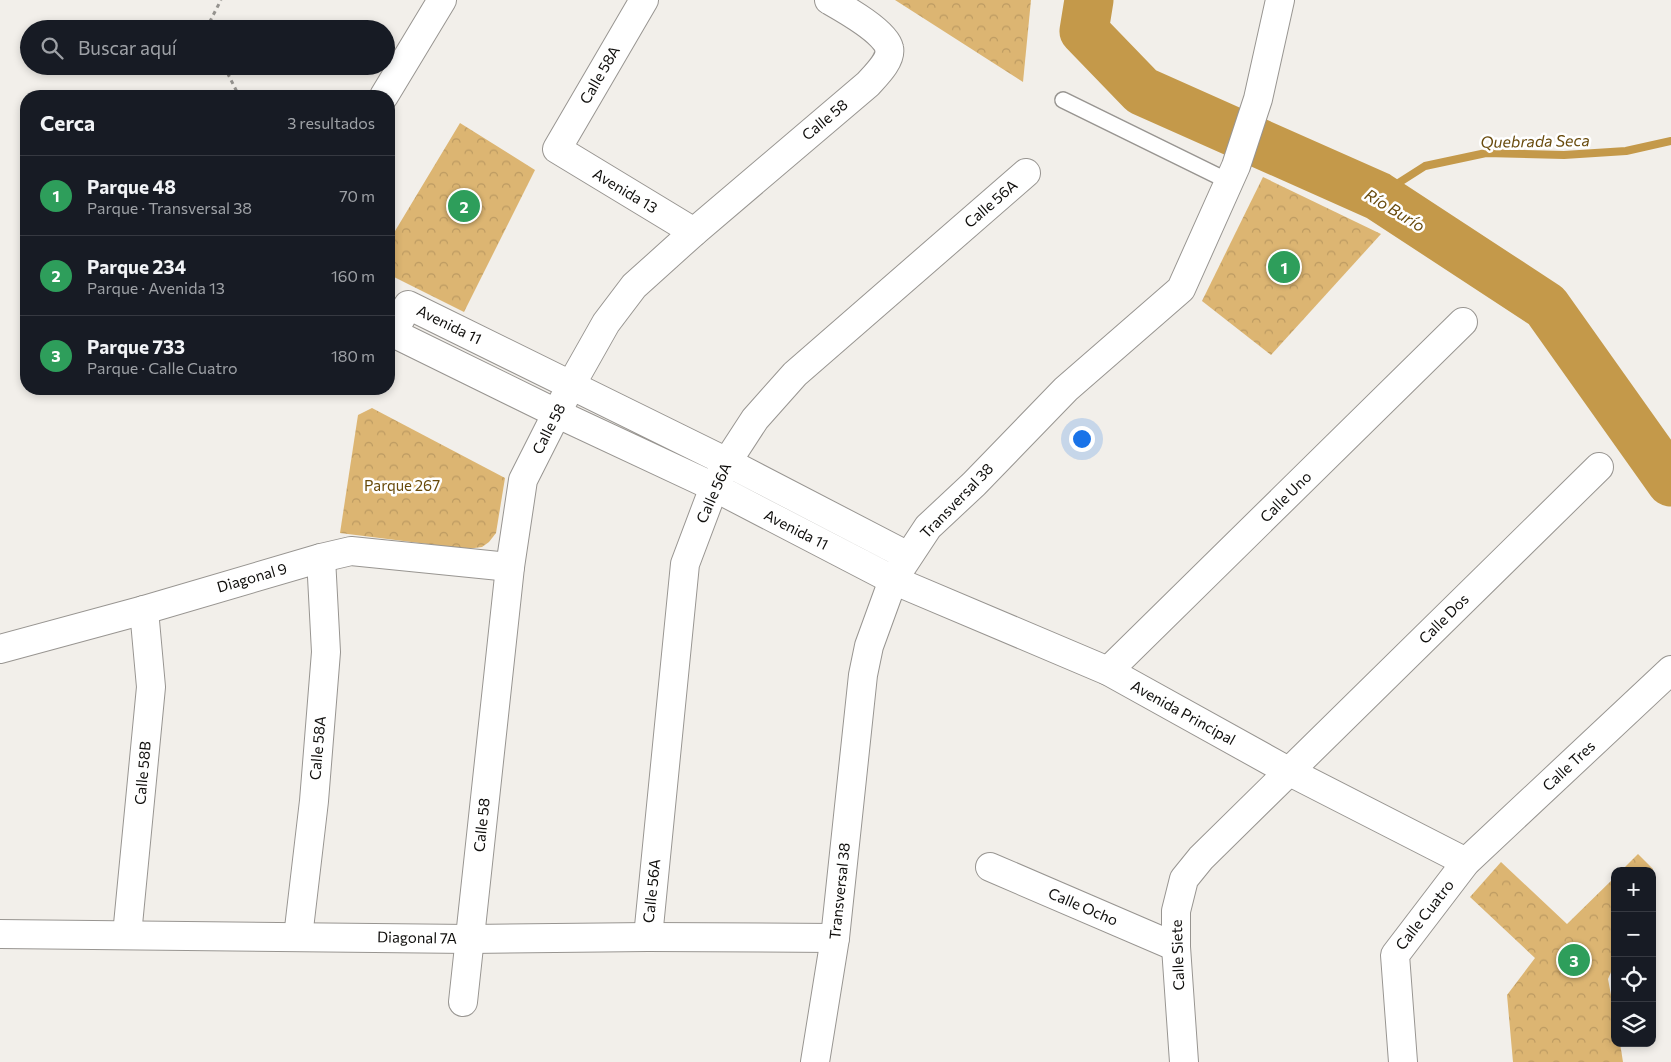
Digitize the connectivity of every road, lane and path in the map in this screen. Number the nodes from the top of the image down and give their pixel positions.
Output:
1 (221, 0) edge
2 (442, 0) edge
3 (644, 0) edge
4 (829, 0) edge
5 (1280, 0) edge
6 (211, 20) edge
7 (228, 75) edge
8 (236, 90) edge
9 (388, 90) edge
10 (1063, 100) dead end
11 (557, 149) joint
12 (1026, 173) dead end
13 (1233, 174) junction
14 (694, 232) junction
15 (1463, 322) dead end
16 (395, 329) edge
17 (395, 334) edge
18 (571, 385) junction
19 (558, 414) junction
20 (727, 462) junction
21 (1599, 467) dead end
22 (714, 487) junction
23 (908, 556) junction
24 (321, 558) junction
25 (510, 567) junction
26 (892, 580) junction
27 (144, 610) junction
28 (0, 649) edge
29 (1671, 670) edge
30 (1108, 671) junction
31 (1290, 772) junction
32 (1466, 862) junction
33 (990, 866) dead end
34 (0, 934) edge
35 (127, 935) junction
36 (298, 937) junction
37 (648, 937) junction
38 (835, 938) junction
39 (470, 939) junction
40 (1176, 947) junction
41 (462, 1002) dead end
42 (816, 1062) edge
43 (1184, 1062) edge
44 (1403, 1062) edge

1 - 6 path
2 - 9 street
3 - 11 street, Calle 58A
4 - 14 street, Calle 58
5 - 13 street, Transversal 38
7 - 8 path
10 - 13 lane
11 - 14 street, Avenida 13
12 - 20 street, Calle 56A
13 - 23 street, Transversal 38
14 - 18 street, Calle 58
15 - 30 street, Calle Uno
16 - 18 street, Avenida 11
17 - 19 street, Avenida 11
18 - 19 street, Calle 58
18 - 20 street, Avenida 11
19 - 22 street, Avenida 11
19 - 25 street, Calle 58
20 - 22 street, Calle 56A
20 - 23 street, Avenida 11
21 - 31 street, Calle Dos
22 - 26 street, Avenida 11
22 - 37 street, Calle 56A
23 - 26 street, Transversal 38
24 - 25 street, Diagonal 9
24 - 27 street, Diagonal 9
24 - 36 street, Calle 58A
25 - 39 street, Calle 58
26 - 30 street, Avenida Principal
26 - 38 street, Transversal 38
27 - 28 street, Diagonal 9
27 - 35 street, Calle 58B
29 - 32 street, Calle Tres
30 - 31 street, Avenida Principal
31 - 32 street, Avenida Principal
31 - 40 street, Calle Siete
32 - 44 street, Calle Cuatro
33 - 40 street, Calle Ocho
34 - 35 street, Diagonal 7A
35 - 36 street, Diagonal 7A
36 - 39 street, Diagonal 7A
37 - 38 street, Diagonal 7A
37 - 39 street, Diagonal 7A
38 - 42 street, Transversal 38
39 - 41 street, Calle 58
40 - 43 street, Calle Siete

